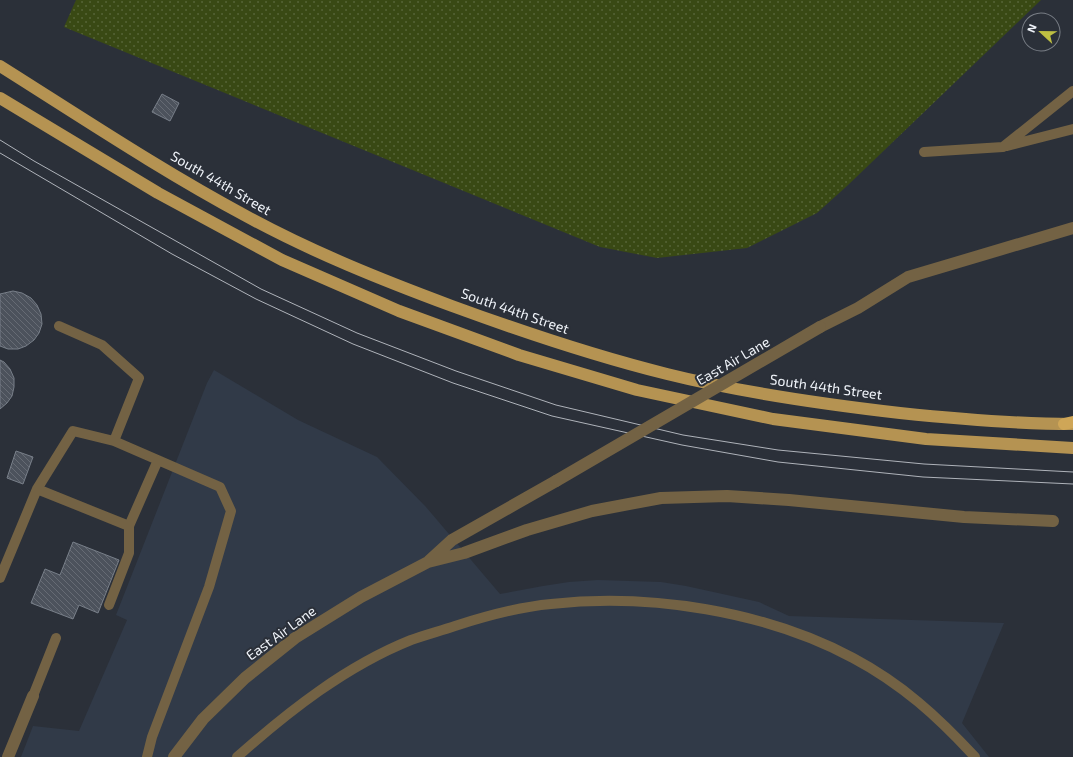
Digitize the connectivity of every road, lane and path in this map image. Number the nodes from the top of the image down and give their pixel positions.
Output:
1 (0, 66) edge
2 (1073, 91) edge
3 (0, 98) edge
4 (1073, 129) edge
5 (1003, 147) junction
6 (924, 152) dead end
7 (1073, 228) edge
8 (59, 326) dead end
9 (1070, 423) edge
10 (114, 441) junction
11 (1073, 448) edge
12 (158, 460) junction
13 (37, 489) junction
14 (1053, 521) dead end
15 (129, 526) junction
16 (428, 562) junction
17 (0, 578) edge
18 (109, 605) dead end
19 (56, 638) dead end
20 (33, 696) joint
21 (8, 757) edge
22 (147, 757) edge
23 (174, 757) edge
24 (237, 757) edge
25 (975, 757) edge

1 - 9 main road, South 44th Street
2 - 5 lane
3 - 11 main road
4 - 5 lane
5 - 6 lane
7 - 16 street, East Air Lane, bridge
8 - 10 lane
10 - 12 lane
10 - 13 lane
12 - 15 lane
12 - 22 lane
13 - 15 lane
13 - 17 lane
14 - 16 street, East Air Lane
15 - 18 lane
16 - 23 street, East Air Lane
19 - 20 lane
20 - 21 street
24 - 25 lane

